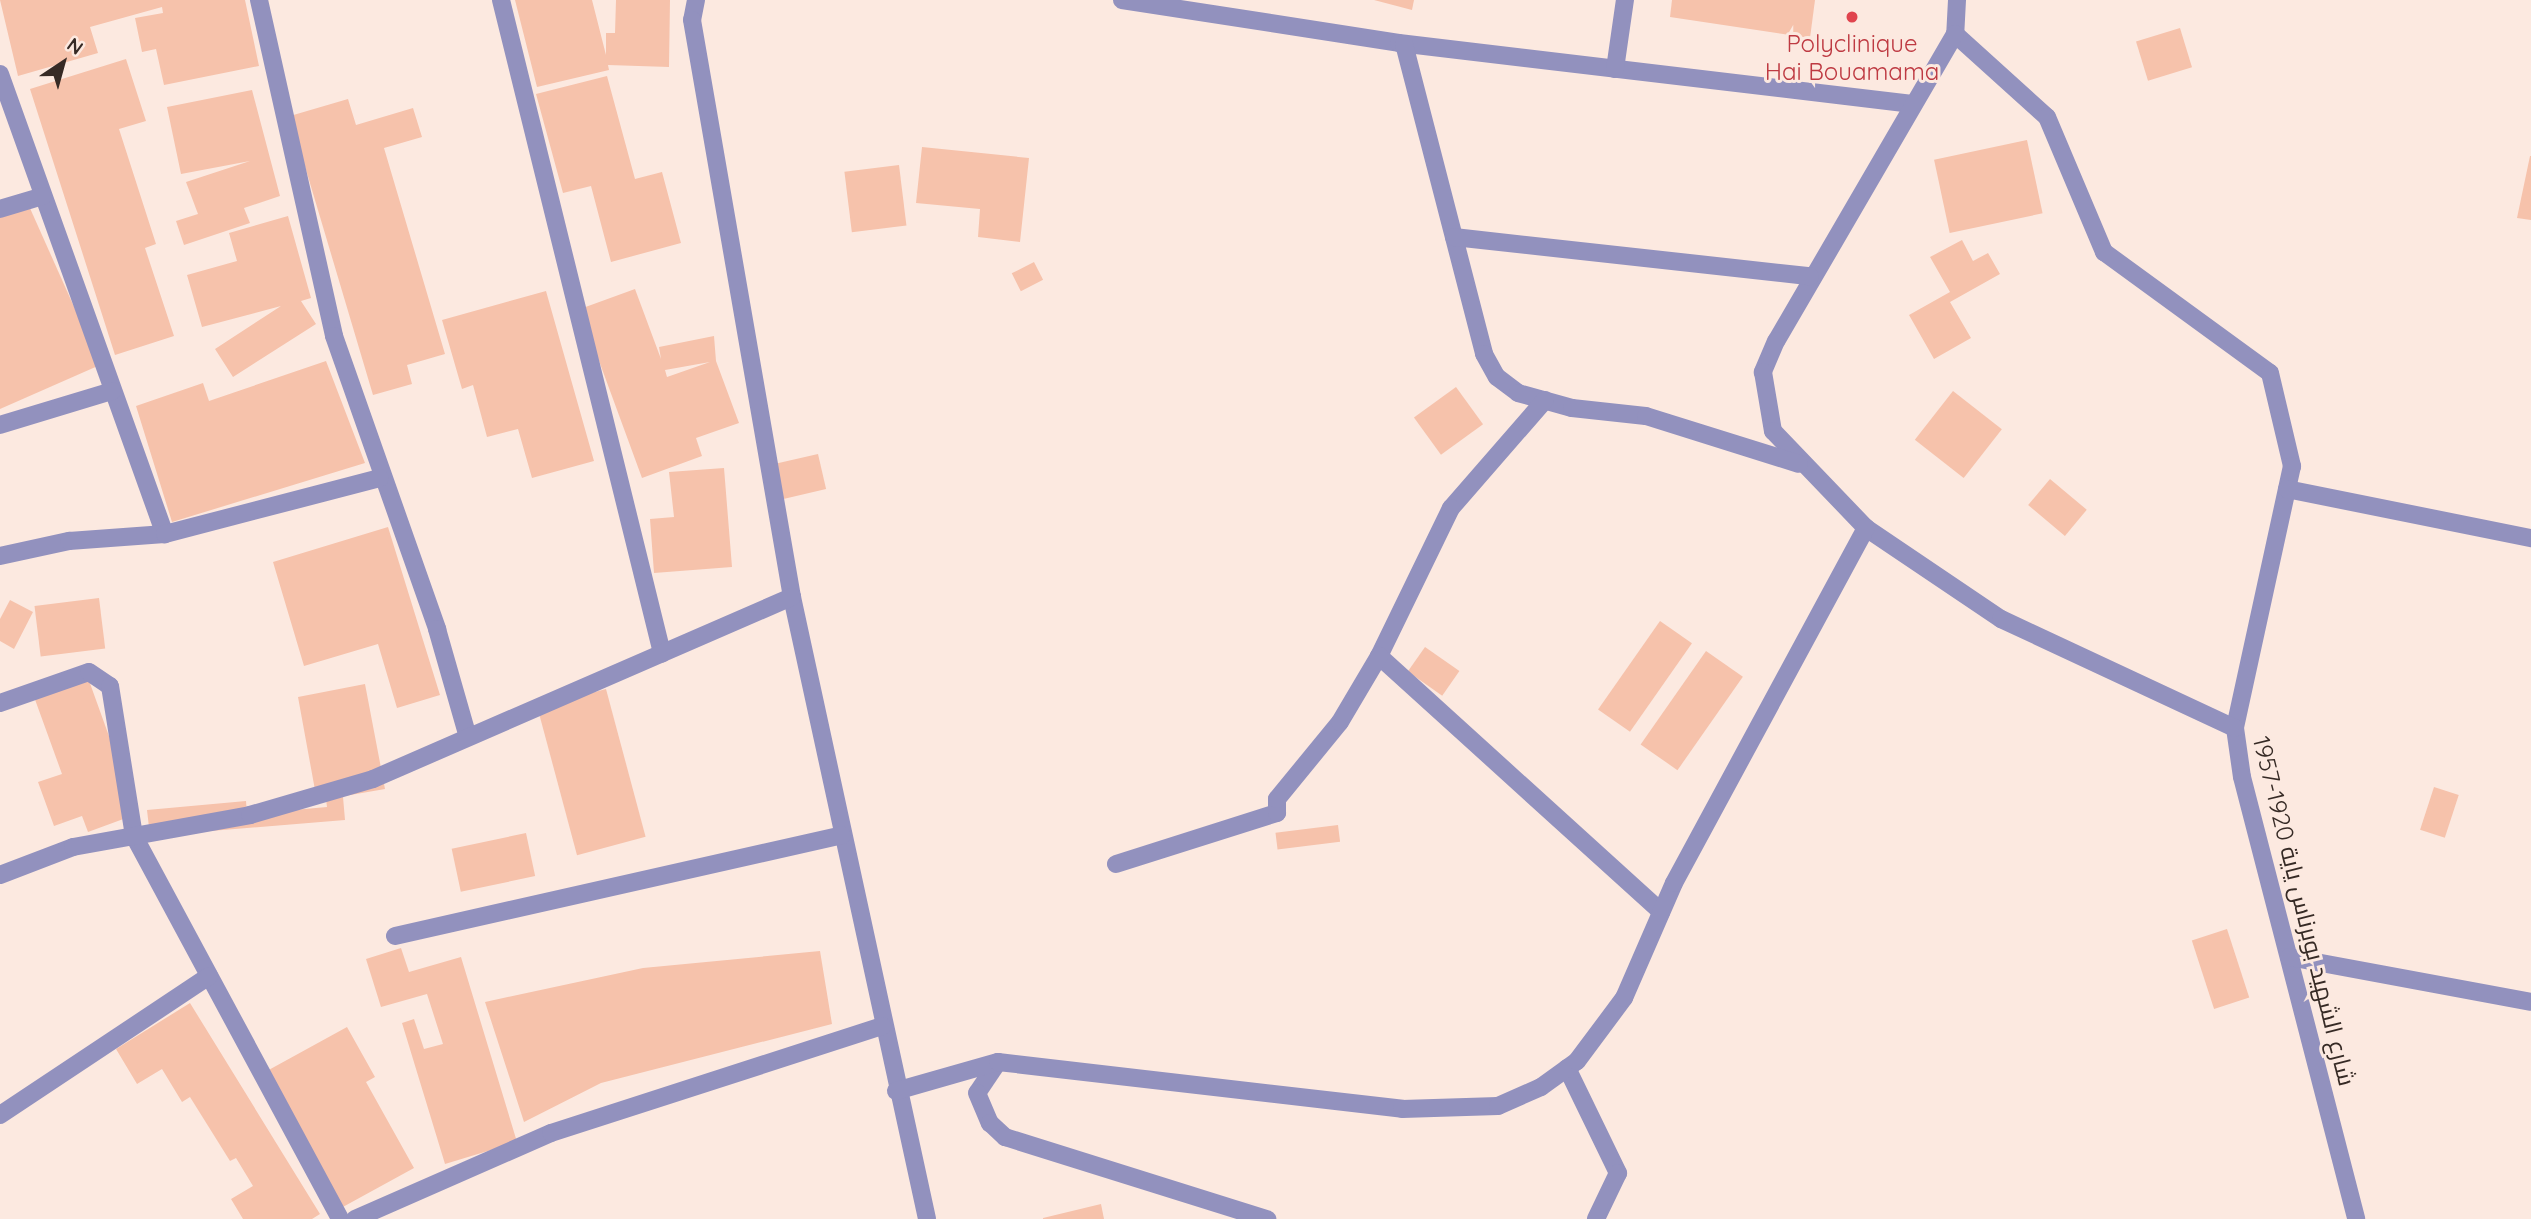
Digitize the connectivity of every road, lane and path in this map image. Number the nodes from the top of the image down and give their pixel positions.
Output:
1 (259, 0) edge
2 (501, 0) edge
3 (696, 0) edge
4 (1122, 0) edge
5 (1625, 0) edge
6 (1956, 0) edge
7 (1151, 2) edge
8 (1955, 34) junction
9 (1404, 44) junction
10 (1615, 69) junction
11 (0, 74) edge
12 (1912, 104) junction
13 (43, 196) junction
14 (0, 209) edge
15 (1454, 237) junction
16 (1810, 276) junction
17 (112, 391) junction
18 (1545, 400) junction
19 (0, 425) edge
20 (1802, 465) junction
21 (380, 478) junction
22 (2287, 489) junction
23 (1866, 528) junction
24 (165, 534) junction
25 (2531, 538) edge
26 (0, 556) edge
27 (792, 597) junction
28 (662, 653) junction
29 (1379, 656) junction
30 (0, 703) edge
31 (2235, 728) junction
32 (468, 737) junction
33 (842, 835) junction
34 (134, 836) junction
35 (1116, 864) dead end
36 (0, 875) edge
37 (1661, 912) junction
38 (395, 936) dead end
39 (2288, 957) junction
40 (209, 976) junction
41 (2531, 1002) edge
42 (882, 1026) junction
43 (998, 1062) junction
44 (1567, 1068) junction
45 (896, 1091) junction
46 (0, 1115) edge
47 (340, 1219) edge
48 (355, 1219) edge
49 (927, 1219) edge
50 (1267, 1219) edge
51 (1596, 1219) edge
52 (2356, 1219) edge

1 - 21 street
2 - 28 street
3 - 27 street
4 - 7 street
5 - 10 street
6 - 8 street
7 - 9 street
8 - 12 street
8 - 22 street, شارع الشهيد بوبرناس ياية 1920-1957
9 - 10 street
9 - 15 street
10 - 12 street
11 - 13 street
12 - 16 street
13 - 14 street
13 - 17 street
15 - 16 street
15 - 18 street
16 - 20 street
17 - 19 street
17 - 24 street
18 - 20 street
18 - 29 street
20 - 23 street
21 - 24 street
21 - 32 street
22 - 25 street
22 - 31 street, شارع الشهيد بوبرناس ياية 1920-1957
23 - 31 street
23 - 37 street
24 - 26 street
27 - 28 street
27 - 33 street
28 - 32 street
29 - 35 street
29 - 37 street
30 - 34 street
31 - 39 street, شارع الشهيد بوبرناس ياية 1920-1957
32 - 34 street
33 - 38 street
33 - 42 street
34 - 36 street
34 - 40 street
37 - 44 street
39 - 41 street
39 - 52 street, شارع الشهيد بوبرناس ياية 1920-1957
40 - 46 street
40 - 47 street
42 - 45 street
42 - 48 street
43 - 44 street
43 - 45 street
43 - 50 street
44 - 51 street
45 - 49 street

